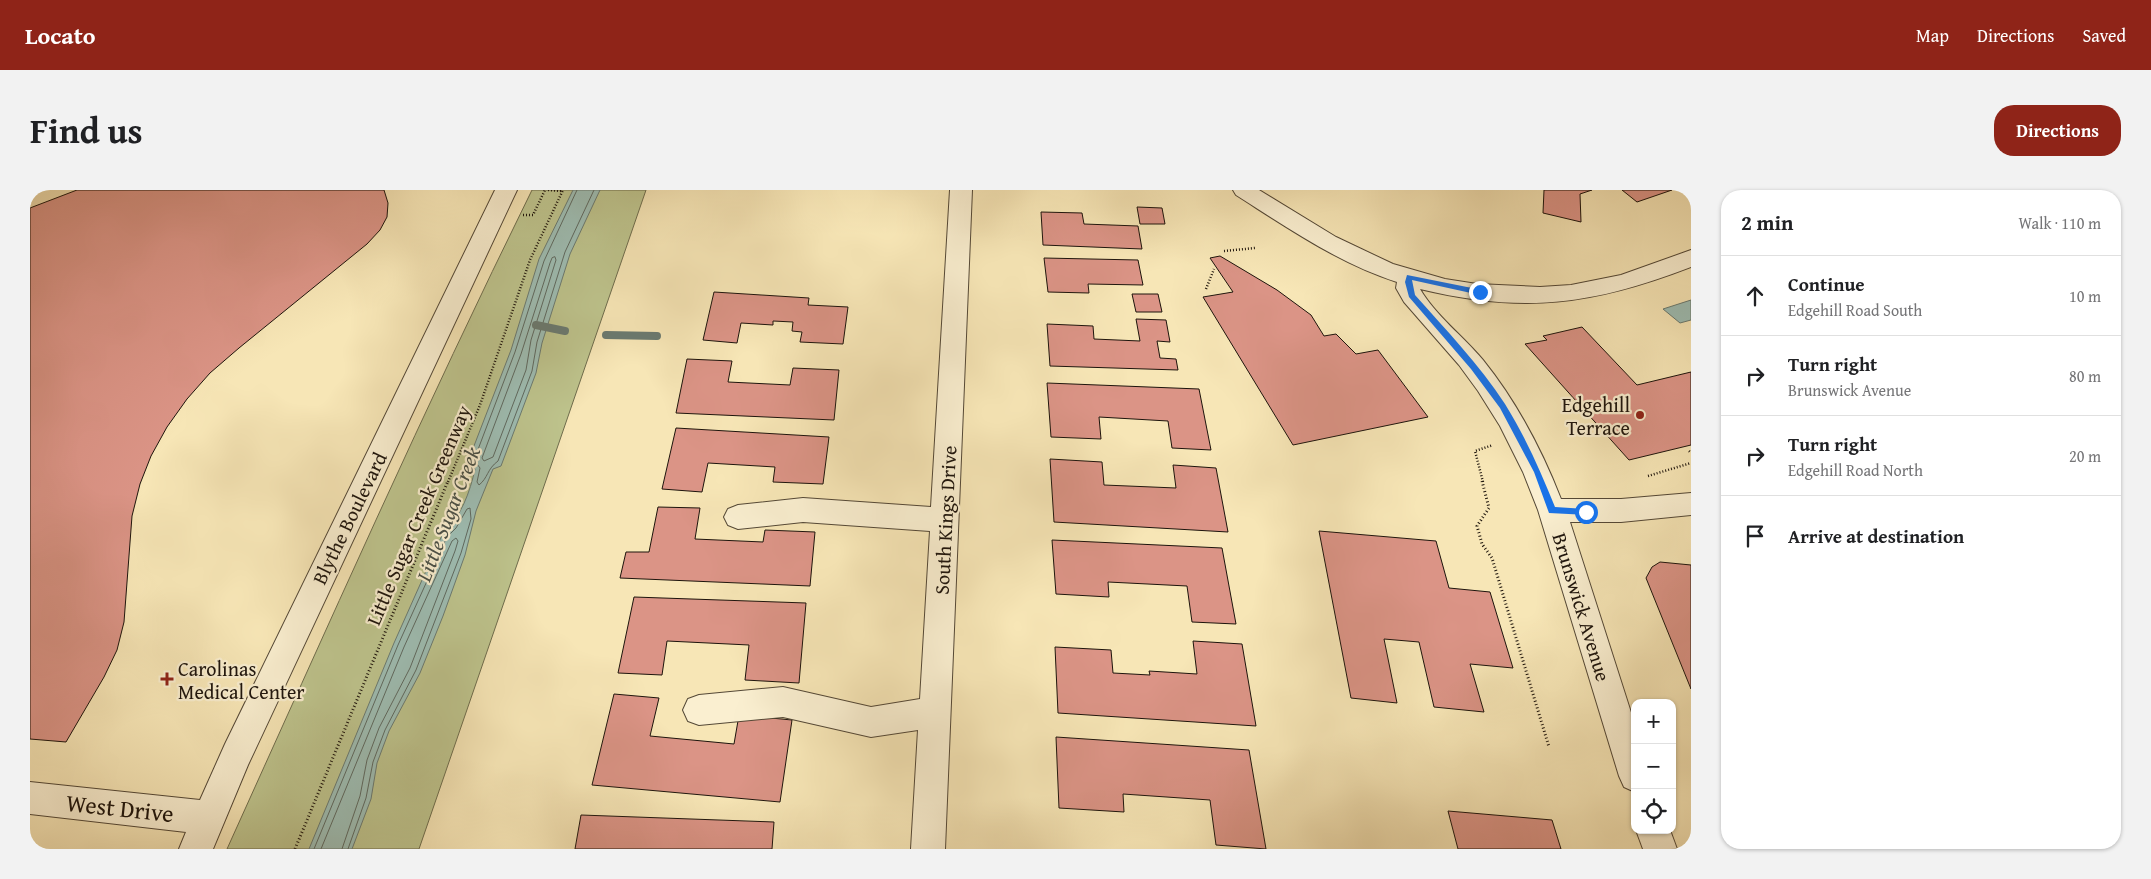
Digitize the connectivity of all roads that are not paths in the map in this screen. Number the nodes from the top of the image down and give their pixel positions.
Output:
1 (506, 190) edge
2 (961, 190) edge
3 (1244, 190) edge
4 (1691, 258) edge
5 (1409, 277) junction
6 (1691, 504) edge
7 (1552, 510) junction
8 (738, 517) dead end
9 (945, 520) junction
10 (699, 710) dead end
11 (935, 712) junction
12 (1631, 763) edge
13 (30, 798) edge
14 (209, 818) junction
15 (1655, 834) edge
16 (196, 849) edge
17 (928, 849) edge
18 (1660, 849) edge

1 - 14 street, Blythe Boulevard
2 - 9 street, South Kings Drive
3 - 5 street
4 - 5 street
5 - 7 street, Brunswick Avenue
6 - 7 street
7 - 12 street, Brunswick Avenue
8 - 9 street
9 - 11 street, South Kings Drive
10 - 11 street
11 - 17 street, South Kings Drive
13 - 14 street, West Drive
14 - 16 street, Blythe Boulevard
15 - 18 street

